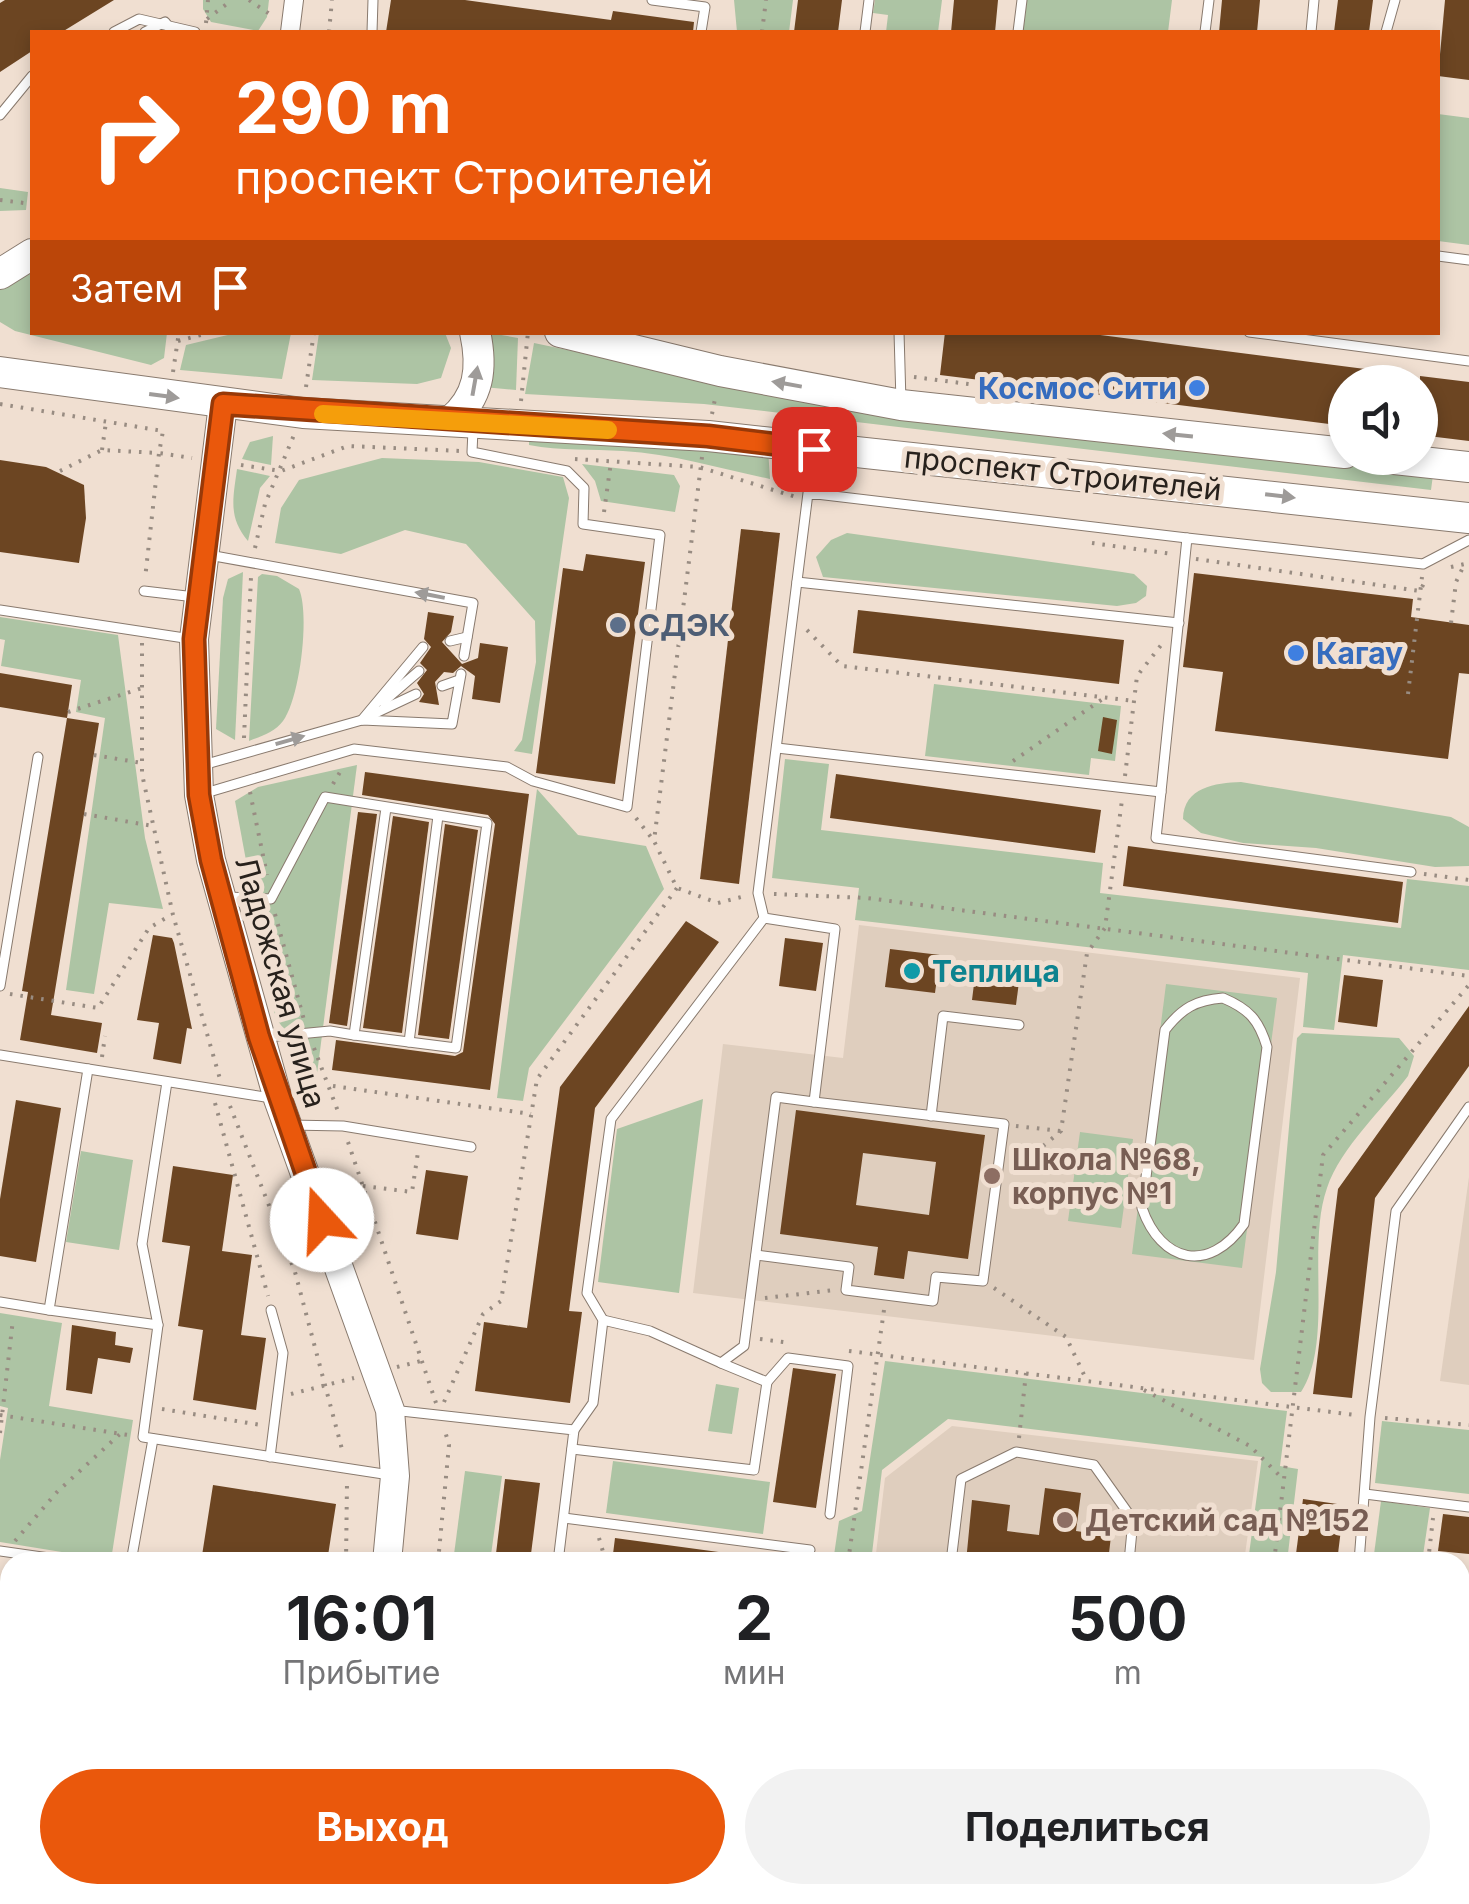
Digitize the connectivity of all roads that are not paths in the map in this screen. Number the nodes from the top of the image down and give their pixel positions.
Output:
1 (294, 0) edge
2 (373, 0) edge
3 (652, 0) edge
4 (869, 0) edge
5 (1022, 0) edge
6 (1209, 0) edge
7 (1314, 0) edge
8 (1394, 0) edge
9 (166, 22) junction
10 (118, 30) edge
11 (150, 30) edge
12 (171, 30) edge
13 (188, 30) edge
14 (290, 30) edge
15 (372, 30) edge
16 (702, 30) edge
17 (865, 30) edge
18 (1018, 30) edge
19 (1205, 30) edge
20 (1311, 30) edge
21 (1386, 30) edge
22 (30, 78) edge
23 (0, 115) edge
24 (0, 253) edge
25 (30, 254) edge
26 (30, 255) edge
27 (1440, 256) edge
28 (1469, 260) edge
29 (0, 274) edge
30 (475, 335) edge
31 (572, 335) edge
32 (899, 335) edge
33 (1282, 335) edge
34 (0, 354) edge
35 (1469, 361) edge
36 (0, 372) edge
37 (46, 379) junction
38 (223, 404) junction
39 (901, 405) junction
40 (465, 432) junction
41 (1328, 451) edge
42 (1438, 463) edge
43 (1469, 466) edge
44 (1469, 518) edge
45 (1187, 538) junction
46 (1469, 540) edge
47 (204, 554) junction
48 (797, 582) junction
49 (144, 591) road end
50 (198, 598) junction
51 (0, 610) edge
52 (1178, 622) junction
53 (467, 637) junction
54 (194, 639) junction
55 (450, 641) dead end
56 (423, 647) dead end
57 (464, 656) dead end
58 (419, 671) dead end
59 (442, 686) dead end
60 (416, 694) dead end
61 (362, 720) junction
62 (777, 748) junction
63 (38, 757) dead end
64 (196, 766) junction
65 (1161, 792) junction
66 (199, 795) junction
67 (386, 808) junction
68 (438, 816) junction
69 (1410, 872) road end
70 (220, 896) junction
71 (764, 918) junction
72 (1, 974) edge
73 (0, 989) edge
74 (1200, 1000) joint
75 (1019, 1024) dead end
76 (354, 1035) junction
77 (259, 1037) junction
78 (409, 1042) junction
79 (0, 1055) edge
80 (88, 1069) junction
81 (166, 1082) junction
82 (814, 1102) junction
83 (1469, 1107) edge
84 (283, 1112) junction
85 (932, 1116) junction
86 (471, 1147) dead end
87 (756, 1255) junction
88 (0, 1302) edge
89 (49, 1310) junction
90 (272, 1310) road end
91 (604, 1320) junction
92 (158, 1326) junction
93 (721, 1363) junction
94 (768, 1382) junction
95 (390, 1410) junction
96 (574, 1430) junction
97 (148, 1438) junction
98 (572, 1449) junction
99 (270, 1457) junction
100 (395, 1476) junction
101 (1365, 1494) junction
102 (1469, 1507) edge
103 (830, 1514) dead end
104 (564, 1518) junction
105 (810, 1550) dead end
106 (132, 1552) edge
107 (388, 1552) edge
108 (559, 1552) edge
109 (952, 1552) edge
110 (1129, 1552) edge
111 (1360, 1552) edge

1 - 14 street
2 - 15 lane
3 - 16 lane
4 - 17 lane
5 - 18 lane
6 - 19 lane
7 - 20 lane
8 - 21 lane
9 - 10 lane
9 - 11 lane
9 - 12 lane
9 - 13 lane
22 - 23 lane
24 - 25 main road
26 - 29 main road
27 - 28 lane
40 -> 30 main road
39 -> 31 main road, проспект Строителей
32 - 39 lane
33 - 35 lane
34 - 37 main road
36 - 37 main road, проспект Строителей
37 -> 38 main road, проспект Строителей
38 - 40 main road, проспект Строителей
38 - 47 street, Ладожская улица
41 -> 39 main road, проспект Строителей
40 -> 44 main road, проспект Строителей
40 - 66 lane
42 - 43 main road
45 - 46 lane
45 - 48 lane
45 - 52 lane
47 - 50 street, Ладожская улица
53 -> 47 lane
48 - 52 lane
48 - 62 lane
49 - 50 lane
50 - 54 street, Ладожская улица
51 - 54 lane
52 - 65 lane
53 - 55 lane
53 - 57 lane
54 - 64 street, Ладожская улица
56 - 61 lane
58 - 61 lane
59 - 61 lane
60 - 61 lane
64 -> 61 lane
62 - 65 lane
62 - 71 lane
63 - 72 lane
64 - 66 street, Ладожская улица
65 - 69 lane
66 - 70 street, Ладожская улица
67 - 68 lane
67 - 70 lane
67 - 76 lane
68 - 78 lane
68 - 78 lane
70 - 77 street, Ладожская улица
71 - 82 lane
71 - 91 lane
72 - 73 lane
74 - 74 lane
75 - 85 lane
76 - 77 lane
76 - 78 lane
77 - 84 street, Ладожская улица
79 - 80 lane
80 - 81 lane
80 - 89 lane
81 - 84 lane
81 - 92 lane
82 - 85 lane
82 - 87 lane
83 - 101 lane
84 - 86 lane
84 - 95 street, Ладожская улица
85 - 87 lane
87 - 93 lane
88 - 89 lane
89 - 92 lane
90 - 99 lane
91 - 93 lane
91 - 96 lane
92 - 97 lane
93 - 94 lane
94 - 98 lane
94 - 103 lane
95 - 96 lane
95 - 100 street, Ладожская улица
96 - 98 lane
97 - 99 lane
97 - 106 lane
98 - 104 lane
99 - 100 lane
100 - 107 street, Ладожская улица
101 - 102 lane
101 - 111 lane
104 - 105 lane
104 - 108 lane
109 - 110 lane

